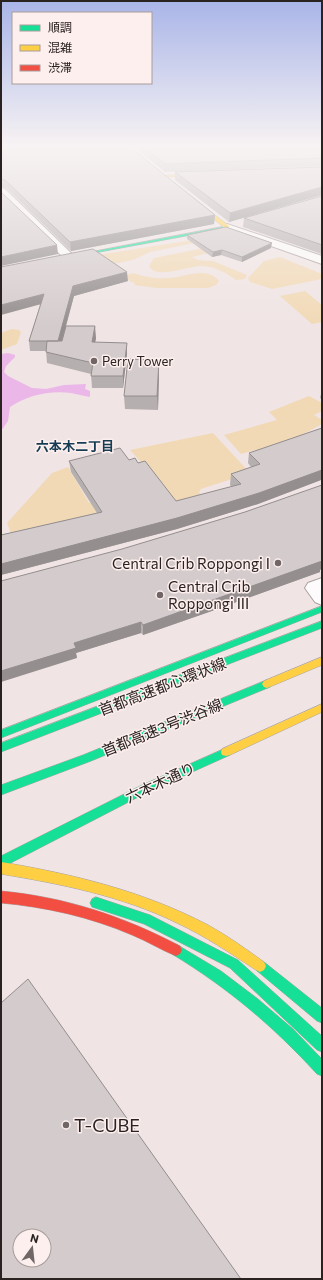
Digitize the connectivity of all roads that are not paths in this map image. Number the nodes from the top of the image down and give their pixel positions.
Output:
1 (16, 208) edge
2 (203, 208) edge
3 (241, 222) edge
4 (227, 227) junction
5 (65, 258) joint
6 (322, 260) edge
7 (322, 585) edge
8 (322, 597) edge
9 (322, 609) edge
10 (322, 624) edge
11 (322, 661) edge
12 (322, 708) edge
13 (1, 734) edge
14 (1, 748) edge
15 (1, 790) edge
16 (1, 862) edge
17 (1, 868) edge
18 (1, 896) edge
19 (90, 902) dead end
20 (322, 1016) edge
21 (322, 1045) edge
22 (322, 1069) edge

1 - 5 street
2 - 4 main road
3 - 4 street
4 - 5 main road
4 - 6 street
7 - 8 street
9 - 13 main road
10 - 14 main road, 首都高速都心環状線
11 - 15 main road, 首都高速3号渋谷線
12 - 16 main road, 六本木通り
17 - 20 main road
18 - 22 main road
19 - 21 main road

